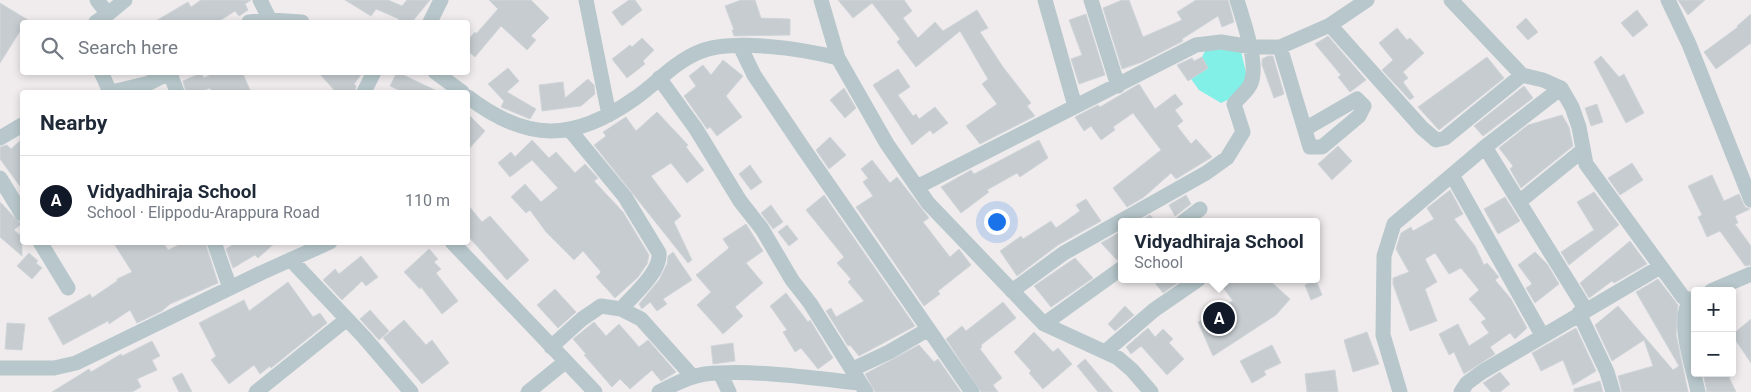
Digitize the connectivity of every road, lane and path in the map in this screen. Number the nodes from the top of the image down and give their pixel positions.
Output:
1 (97, 0) edge
2 (125, 0) edge
3 (260, 0) edge
4 (441, 0) edge
5 (586, 0) edge
6 (822, 0) edge
7 (1045, 0) edge
8 (1091, 0) edge
9 (1237, 0) edge
10 (1367, 0) edge
11 (1452, 0) edge
12 (1668, 0) edge
13 (102, 18) edge
14 (270, 20) edge
15 (431, 20) edge
16 (1330, 25) junction
17 (740, 46) junction
18 (1252, 47) junction
19 (1280, 47) junction
20 (838, 58) junction
21 (102, 75) edge
22 (166, 75) edge
23 (171, 75) edge
24 (372, 75) edge
25 (439, 75) edge
26 (1522, 75) junction
27 (659, 78) junction
28 (1118, 86) junction
29 (1561, 88) junction
30 (110, 90) edge
31 (131, 90) edge
32 (176, 90) edge
33 (365, 90) edge
34 (459, 90) edge
35 (470, 99) edge
36 (1075, 106) junction
37 (610, 115) junction
38 (20, 126) edge
39 (569, 129) junction
40 (1305, 129) junction
41 (0, 138) edge
42 (1485, 148) junction
43 (1583, 150) junction
44 (1452, 174) junction
45 (0, 178) edge
46 (917, 188) junction
47 (1751, 200) edge
48 (1519, 202) junction
49 (1200, 209) dead end
50 (20, 211) edge
51 (1127, 218) edge
52 (1188, 218) edge
53 (1118, 223) edge
54 (42, 245) edge
55 (215, 245) edge
56 (324, 245) edge
57 (455, 245) edge
58 (292, 261) junction
59 (1660, 267) junction
60 (1118, 271) edge
61 (1751, 274) edge
62 (1193, 283) edge
63 (1720, 287) edge
64 (68, 288) dead end
65 (230, 288) junction
66 (1012, 291) junction
67 (1691, 298) edge
68 (1691, 299) edge
69 (621, 309) junction
70 (1583, 312) junction
71 (347, 319) junction
72 (1044, 324) junction
73 (927, 330) junction
74 (1542, 335) junction
75 (552, 347) junction
76 (1105, 352) junction
77 (565, 362) junction
78 (0, 368) edge
79 (722, 374) junction
80 (693, 377) junction
81 (859, 382) edge
82 (256, 392) edge
83 (411, 392) edge
84 (528, 392) edge
85 (595, 392) edge
86 (659, 392) edge
87 (729, 392) edge
88 (972, 392) edge
89 (1151, 392) edge
90 (1400, 392) edge
91 (1461, 392) edge
92 (1613, 392) edge
93 (1698, 392) edge

1 - 13 street
2 - 13 street
3 - 14 street
4 - 15 street
5 - 37 street
6 - 20 street
7 - 36 street
8 - 28 street
9 - 18 street
10 - 16 street
11 - 26 street
12 - 47 street
16 - 19 street
16 - 26 street
17 - 20 street
17 - 27 street
17 - 73 street
18 - 19 street
18 - 28 street
18 - 51 street
19 - 40 street
20 - 46 street
21 - 30 street
22 - 31 street
23 - 32 street
24 - 33 street
25 - 34 street
26 - 29 street
27 - 37 street
27 - 81 street
28 - 36 street
29 - 42 street
29 - 43 street
35 - 39 street
36 - 46 street
37 - 39 street
38 - 41 street
39 - 69 street
40 - 40 street
42 - 44 street
42 - 48 street
43 - 48 street
43 - 59 street
44 - 74 street
44 - 90 street
45 - 50 street
46 - 66 street
48 - 70 street
49 - 52 street
53 - 66 street
54 - 64 street
55 - 65 street
56 - 58 street
57 - 75 street
58 - 65 street
58 - 71 street
59 - 67 street
59 - 70 street
60 - 72 street
61 - 63 street
62 - 76 street
65 - 78 street
66 - 72 street
68 - 93 street
69 - 75 street
69 - 80 street
70 - 74 street
70 - 92 street
71 - 82 street
71 - 83 street
72 - 76 street
73 - 81 street
73 - 88 street
74 - 91 street
75 - 77 street
76 - 89 street
77 - 84 street
77 - 85 street
79 - 80 street
79 - 81 street
79 - 87 street
80 - 86 street

